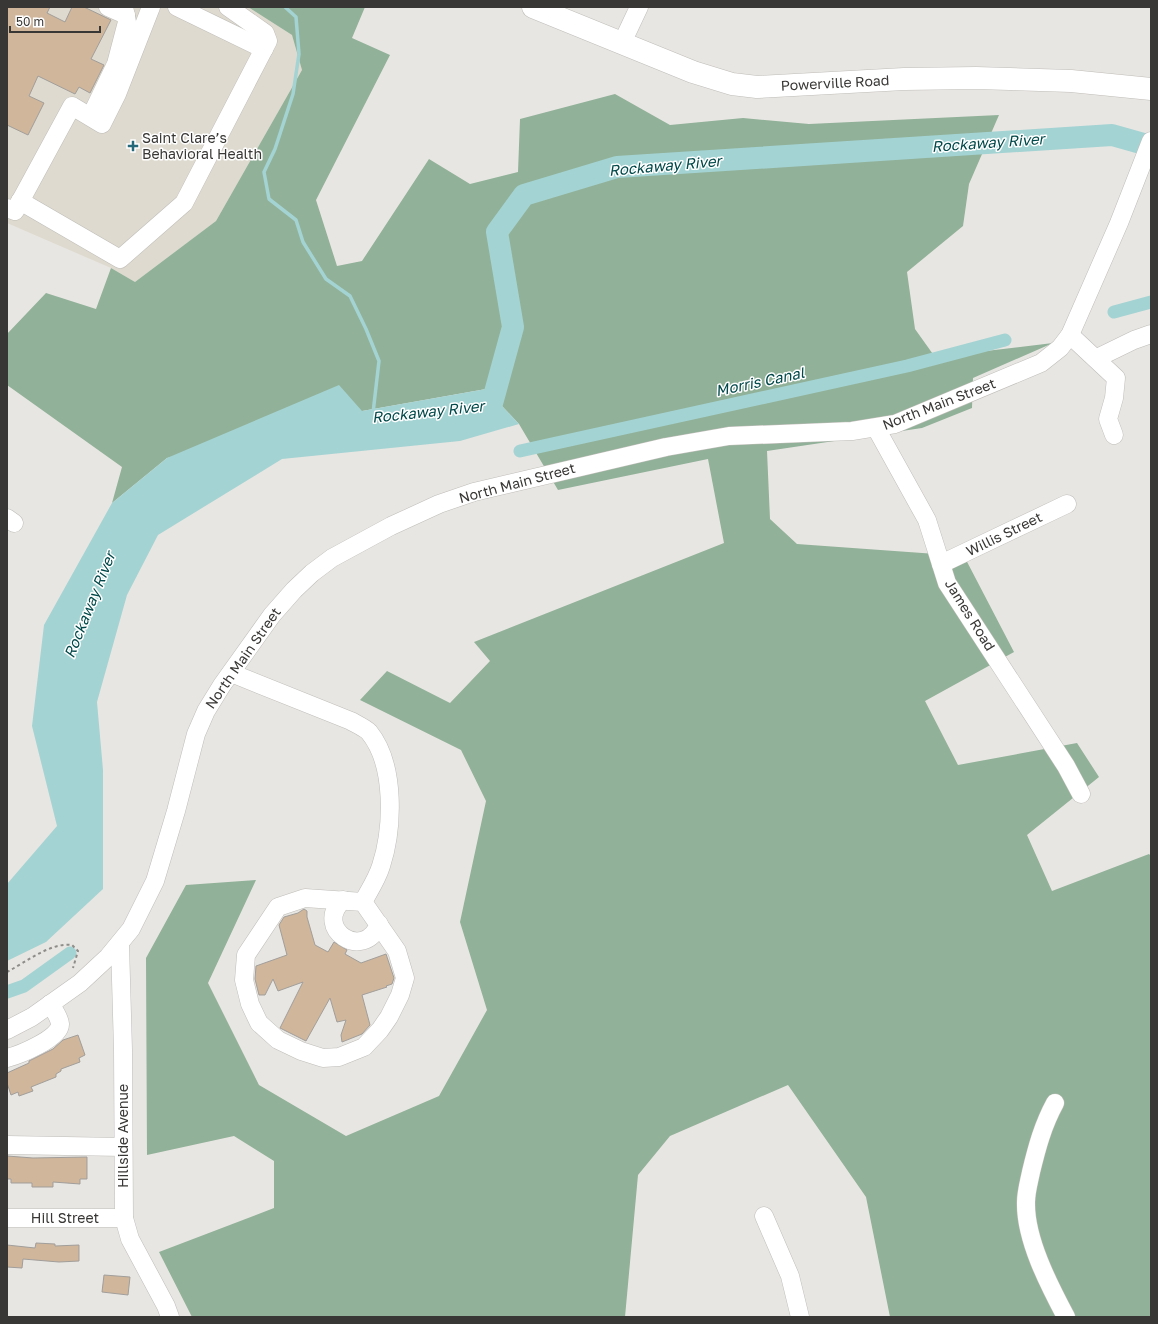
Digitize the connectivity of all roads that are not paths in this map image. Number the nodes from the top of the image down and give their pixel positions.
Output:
1 (108, 7) edge
2 (151, 7) edge
3 (178, 7) edge
4 (228, 7) edge
5 (533, 7) edge
6 (638, 7) edge
7 (125, 11) edge
8 (622, 43) junction
9 (264, 49) junction
10 (1151, 89) edge
11 (96, 120) junction
12 (1151, 141) edge
13 (14, 204) edge
14 (1151, 334) edge
15 (1070, 335) junction
16 (1097, 358) junction
17 (876, 428) junction
18 (1114, 435) dead end
19 (1067, 504) dead end
20 (941, 564) junction
21 (231, 673) junction
22 (1081, 794) dead end
23 (342, 900) junction
24 (363, 902) junction
25 (379, 924) junction
26 (120, 944) junction
27 (50, 1004) junction
28 (7, 1030) edge
29 (7, 1058) edge
30 (1055, 1103) dead end
31 (7, 1145) edge
32 (123, 1147) junction
33 (764, 1216) dead end
34 (7, 1218) edge
35 (124, 1218) junction
36 (170, 1317) edge
37 (800, 1317) edge
38 (1066, 1317) edge

1 - 7 street
2 - 11 street
3 - 9 street
4 - 9 street
5 - 8 main road, Powerville Road
6 - 8 street
7 - 11 street
8 - 10 main road, Powerville Road
9 - 13 street
11 - 13 street
12 - 15 street, North Main Street
14 - 16 street
15 - 16 street
15 - 17 street, North Main Street
16 - 18 street
17 - 20 street, James Road
17 - 21 street, North Main Street
19 - 20 street, Willis Street
20 - 22 street, James Road
21 - 24 street
21 - 26 street, North Main Street
23 - 24 street
23 - 25 street
23 - 25 street
24 - 25 street
26 - 27 street, North Main Street
26 - 32 street, Hillside Avenue
27 - 28 street, North Main Street
27 - 29 street
30 - 38 street
31 - 32 street
32 - 35 street, Hillside Avenue
33 - 37 street
34 - 35 street, Hill Street
35 - 36 street, Hillside Avenue

